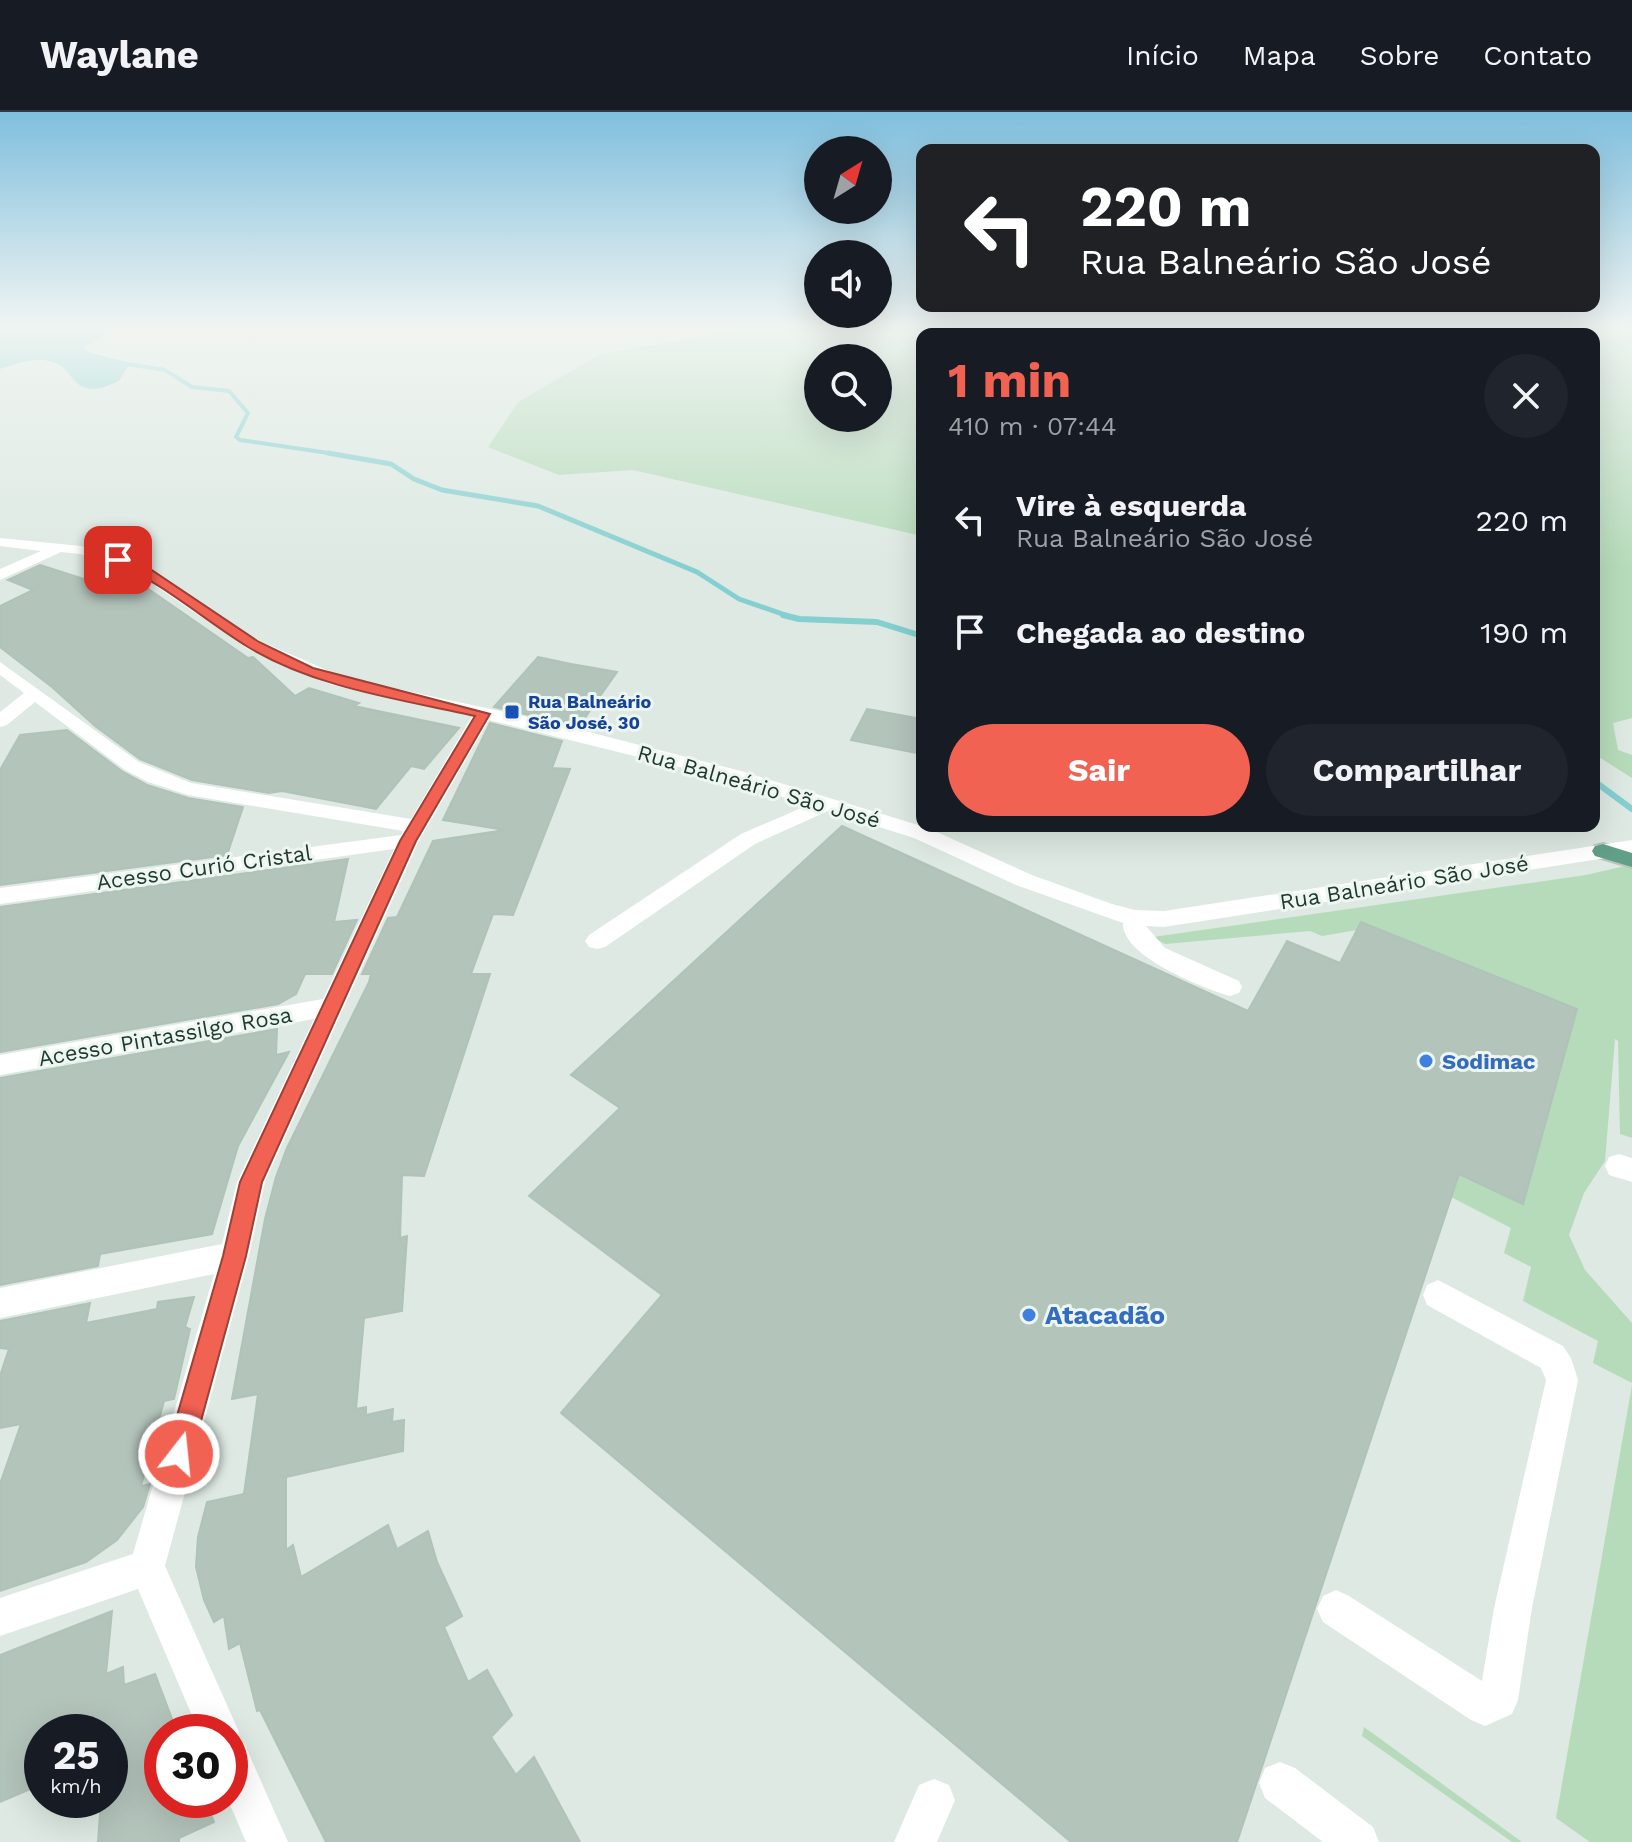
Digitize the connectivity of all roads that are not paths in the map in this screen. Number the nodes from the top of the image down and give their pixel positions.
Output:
1 (0, 542) edge
2 (61, 547) junction
3 (0, 575) edge
4 (0, 667) edge
5 (35, 693) junction
6 (483, 714) junction
7 (0, 721) edge
8 (829, 803) junction
9 (916, 831) edge
10 (918, 832) edge
11 (412, 834) junction
12 (1632, 847) edge
13 (1603, 851) junction
14 (1632, 860) edge
15 (0, 896) edge
16 (1135, 918) junction
17 (597, 941) dead end
18 (1230, 987) dead end
19 (329, 1007) junction
20 (0, 1065) edge
21 (234, 1256) junction
22 (1438, 1295) dead end
23 (0, 1303) edge
24 (147, 1567) junction
25 (1336, 1609) dead end
26 (0, 1617) edge
27 (211, 1714) edge
28 (1280, 1783) dead end
29 (248, 1798) edge
30 (934, 1800) dead end
31 (267, 1842) edge
32 (915, 1842) edge
33 (1358, 1842) edge

1 - 2 street, Rua Balneário São José
2 - 3 street
2 - 6 street, Rua Balneário São José
4 - 5 street
5 - 7 street
5 - 11 street
6 - 8 street, Rua Balneário São José
6 - 11 street
8 - 9 street, Rua Balneário São José
8 - 17 street
10 - 16 street, Rua Balneário São José
11 - 15 street, Acesso Curió Cristal
11 - 19 street
12 - 13 street, Rua Balneário São José
13 - 14 main road
13 - 16 street, Rua Balneário São José
16 - 18 street
19 - 20 street, Acesso Pintassilgo Rosa
19 - 21 street
21 - 23 street
21 - 24 street
22 - 25 street
24 - 26 street
24 - 27 street
28 - 33 street
29 - 31 street
30 - 32 street

